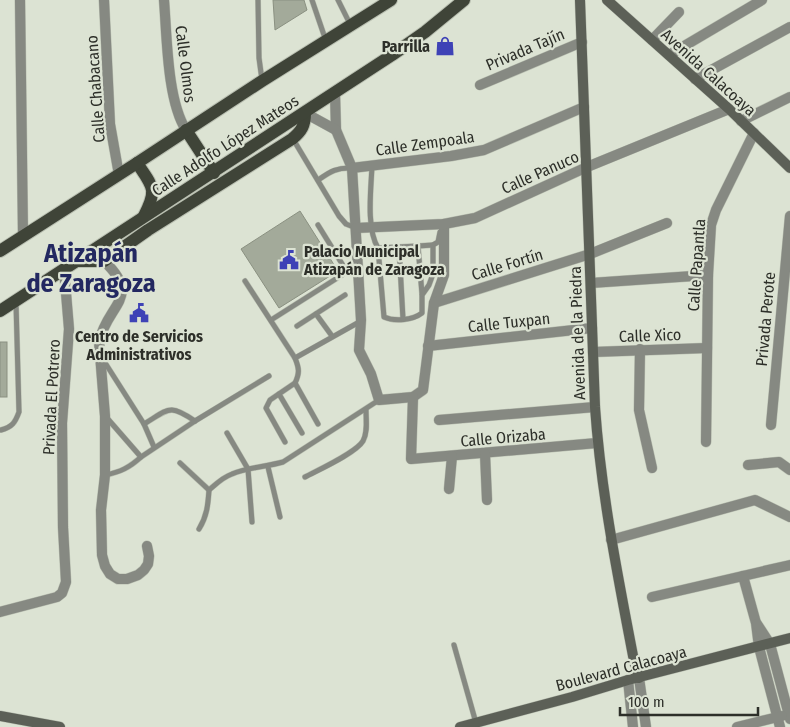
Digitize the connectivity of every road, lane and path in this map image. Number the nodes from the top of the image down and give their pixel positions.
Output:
1 (20, 0) edge
2 (104, 0) edge
3 (164, 0) edge
4 (258, 0) edge
5 (312, 0) edge
6 (338, 0) edge
7 (464, 0) edge
8 (572, 0) edge
9 (607, 0) edge
10 (762, 0) edge
11 (382, 2) edge
12 (581, 5) edge
13 (678, 12) dead end
14 (351, 25) junction
15 (790, 27) edge
16 (652, 40) junction
17 (326, 41) junction
18 (582, 42) junction
19 (669, 55) junction
20 (695, 79) junction
21 (262, 80) junction
22 (480, 85) dead end
23 (335, 94) junction
24 (790, 97) edge
25 (584, 107) junction
26 (729, 109) junction
27 (306, 113) junction
28 (741, 121) junction
29 (186, 130) junction
30 (336, 130) junction
31 (754, 133) junction
32 (292, 139) junction
33 (137, 164) junction
34 (372, 166) junction
35 (587, 167) junction
36 (352, 168) junction
37 (790, 168) edge
38 (214, 172) junction
39 (119, 175) junction
40 (318, 180) junction
41 (144, 216) junction
42 (790, 216) edge
43 (667, 223) dead end
44 (442, 224) junction
45 (318, 225) dead end
46 (356, 228) junction
47 (371, 228) junction
48 (148, 230) junction
49 (23, 235) junction
50 (110, 238) junction
51 (433, 245) junction
52 (418, 246) junction
53 (399, 247) junction
54 (378, 248) junction
55 (0, 251) edge
56 (590, 254) junction
57 (104, 261) junction
58 (76, 262) junction
59 (64, 269) junction
60 (708, 276) junction
61 (245, 281) dead end
62 (592, 282) junction
63 (345, 295) dead end
64 (422, 295) junction
65 (16, 301) junction
66 (434, 303) junction
67 (0, 311) edge
68 (316, 314) junction
69 (403, 319) junction
70 (270, 320) junction
71 (361, 320) junction
72 (297, 326) dead end
73 (592, 328) junction
74 (332, 336) junction
75 (428, 346) junction
76 (707, 348) junction
77 (640, 349) junction
78 (593, 352) junction
79 (100, 354) junction
80 (295, 358) junction
81 (269, 376) dead end
82 (295, 383) junction
83 (279, 394) junction
84 (413, 397) junction
85 (379, 400) junction
86 (595, 407) junction
87 (366, 410) junction
88 (105, 416) junction
89 (439, 420) dead end
90 (195, 421) junction
91 (144, 424) junction
92 (318, 424) dead end
93 (770, 425) dead end
94 (1, 430) edge
95 (227, 433) dead end
96 (302, 433) dead end
97 (285, 442) dead end
98 (706, 442) dead end
99 (597, 443) junction
100 (154, 447) junction
101 (486, 454) junction
102 (452, 456) junction
103 (141, 457) junction
104 (180, 463) dead end
105 (748, 465) dead end
106 (268, 467) junction
107 (652, 468) dead end
108 (248, 469) junction
109 (790, 470) edge
110 (104, 475) junction
111 (305, 477) dead end
112 (449, 489) dead end
113 (209, 490) junction
114 (487, 500) dead end
115 (280, 517) dead end
116 (790, 517) edge
117 (252, 522) dead end
118 (199, 529) dead end
119 (611, 540) junction
120 (147, 546) dead end
121 (790, 565) edge
122 (743, 576) junction
123 (652, 597) dead end
124 (0, 612) edge
125 (756, 623) junction
126 (790, 638) edge
127 (770, 644) junction
128 (454, 645) dead end
129 (758, 647) junction
130 (634, 662) junction
131 (639, 678) junction
132 (628, 680) junction
133 (0, 716) edge
134 (790, 716) edge
135 (778, 722) edge
136 (476, 723) junction
137 (60, 727) edge
138 (460, 727) edge
139 (633, 727) edge
140 (646, 727) edge
141 (737, 727) edge

1 - 49 street
2 - 39 street, Calle Chabacano
3 - 29 street, Calle Olmos
4 - 21 lane
5 - 17 lane
6 - 14 lane
7 - 23 main road, Calle Adolfo López Mateos
8 - 12 street
9 - 16 street, Avenida Calacoaya
10 - 19 street
11 - 14 main road, Calle Adolfo López Mateos
12 - 18 street, Avenida de la Piedra
13 - 16 street
14 - 17 main road, Calle Adolfo López Mateos
15 - 20 street
16 - 19 street, Avenida Calacoaya
17 - 21 main road, Calle Adolfo López Mateos
18 - 22 street, Privada Tajín
18 - 25 street, Avenida de la Piedra
19 - 20 street, Avenida Calacoaya
20 - 26 street, Avenida Calacoaya
21 - 29 main road, Calle Adolfo López Mateos
23 - 27 main road, Calle Adolfo López Mateos
23 - 30 street
24 - 28 street
25 - 34 street, Calle Zempoala
25 - 35 street, Avenida de la Piedra
26 - 28 street, Avenida Calacoaya
26 - 35 street, Calle Panuco
27 - 30 street
27 - 32 main road
27 - 38 main road, Calle Adolfo López Mateos
28 - 31 street, Avenida Calacoaya
29 - 33 main road, Calle Adolfo López Mateos
29 - 38 main road
30 - 36 street
31 - 37 street, Avenida Calacoaya
31 - 60 street, Calle Papantla
32 - 40 lane
32 - 48 main road
33 - 39 main road, Calle Adolfo López Mateos
33 - 41 main road
34 - 36 street, Calle Zempoala
34 - 47 lane
35 - 44 street, Calle Panuco
35 - 56 street, Avenida de la Piedra
36 - 40 lane
36 - 46 street
38 - 41 main road, Calle Adolfo López Mateos
39 - 49 main road, Calle Adolfo López Mateos
40 - 46 lane
41 - 50 main road, Calle Adolfo López Mateos
42 - 93 street, Privada Perote
43 - 56 street, Calle Fortín
44 - 47 street, Calle Panuco
44 - 51 lane
44 - 66 street
45 - 70 lane
46 - 47 street, Calle Panuco
46 - 71 street
47 - 54 lane
48 - 50 main road
48 - 57 main road
49 - 55 main road, Calle Adolfo López Mateos
50 - 58 main road, Calle Adolfo López Mateos
51 - 52 lane
51 - 64 lane
52 - 53 lane
52 - 64 lane
53 - 54 lane
53 - 69 lane
54 - 69 lane
56 - 62 street, Avenida de la Piedra
56 - 66 street, Calle Fortín
57 - 58 main road
57 - 79 street
58 - 59 main road, Calle Adolfo López Mateos
59 - 65 main road, Calle Adolfo López Mateos
59 - 124 street, Privada El Potrero
60 - 62 street
60 - 76 street, Calle Papantla
61 - 70 lane
62 - 73 street, Avenida de la Piedra
63 - 68 lane
64 - 69 lane
65 - 67 main road, Calle Adolfo López Mateos
65 - 94 lane
66 - 75 street
68 - 72 lane
68 - 74 lane
70 - 80 lane
71 - 74 lane
71 - 85 street
73 - 75 street, Calle Tuxpan
73 - 78 street, Avenida de la Piedra
74 - 80 lane
75 - 84 street
76 - 77 street, Calle Xico
76 - 98 street, Calle Papantla
77 - 78 street, Calle Xico
77 - 107 street
78 - 86 street, Avenida de la Piedra
79 - 88 street
79 - 91 lane
80 - 82 lane
81 - 90 lane
82 - 83 lane
82 - 92 lane
83 - 96 lane
83 - 97 lane
84 - 85 street
84 - 102 street, Calle Orizaba
85 - 87 lane
86 - 89 street
86 - 99 street, Avenida de la Piedra
87 - 106 lane
87 - 111 lane
88 - 103 lane
88 - 110 street
90 - 91 lane
90 - 100 lane
91 - 100 lane
95 - 108 lane
99 - 101 street, Calle Orizaba
99 - 119 street, Avenida de la Piedra
100 - 103 lane
101 - 102 street, Calle Orizaba
101 - 114 street
102 - 112 street
103 - 110 lane
104 - 113 lane
105 - 109 street
106 - 108 lane
106 - 115 lane
108 - 113 lane
108 - 117 lane
110 - 120 street
113 - 118 lane
116 - 119 street
119 - 130 street, Avenida de la Piedra
121 - 122 street
122 - 123 street
122 - 125 street
125 - 127 street
125 - 129 street
126 - 127 street, Boulevard Calacoaya
127 - 129 street, Boulevard Calacoaya
127 - 134 street
128 - 136 lane
129 - 131 street, Boulevard Calacoaya
129 - 135 street
130 - 131 street, Avenida de la Piedra
130 - 132 street, Avenida de la Piedra
131 - 132 street, Boulevard Calacoaya
131 - 140 street
132 - 136 street, Boulevard Calacoaya
132 - 139 street
133 - 137 street
134 - 135 street
135 - 141 street
136 - 138 street, Boulevard Calacoaya

